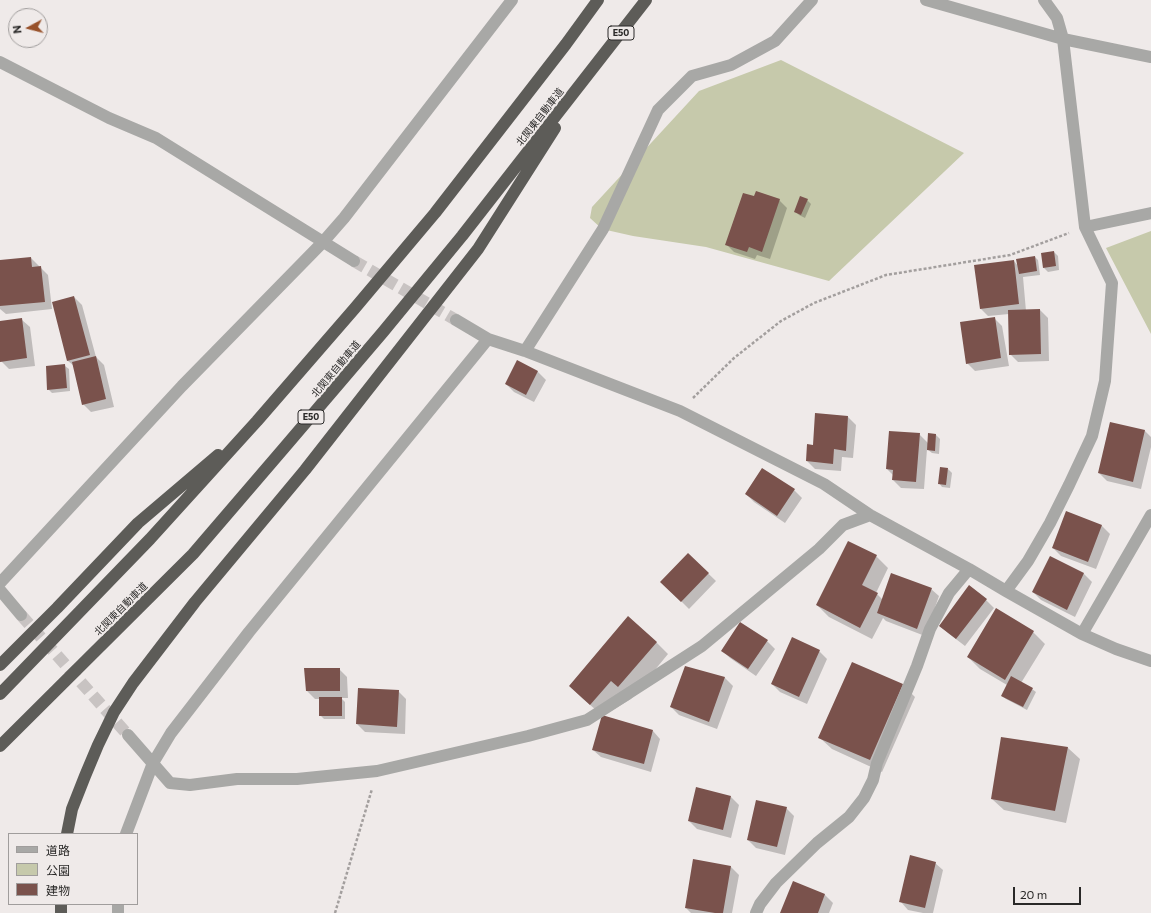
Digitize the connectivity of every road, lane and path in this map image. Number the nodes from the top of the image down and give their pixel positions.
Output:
1 (512, 0) edge
2 (598, 0) edge
3 (646, 0) edge
4 (812, 0) edge
5 (926, 0) edge
6 (1044, 0) edge
7 (1063, 39) junction
8 (1151, 57) edge
9 (0, 62) edge
10 (595, 66) junction
11 (1151, 213) edge
12 (1085, 227) junction
13 (323, 242) junction
14 (354, 261) tunnel mouth
15 (456, 320) tunnel mouth
16 (488, 339) junction
17 (525, 351) junction
18 (680, 411) junction
19 (257, 421) junction
20 (870, 515) junction
21 (1151, 515) edge
22 (969, 569) junction
23 (0, 583) edge
24 (0, 590) edge
25 (1006, 591) junction
26 (21, 615) tunnel mouth
27 (1082, 634) junction
28 (1151, 661) edge
29 (0, 664) edge
30 (0, 694) edge
31 (128, 735) tunnel mouth
32 (0, 746) edge
33 (153, 763) junction
34 (378, 771) junction
35 (67, 833) edge
36 (126, 833) edge
37 (335, 913) edge
38 (756, 913) edge

1 - 13 street
2 - 19 highway
3 - 10 highway, 北関東自動車道 / E50
4 - 17 street
5 - 7 street
6 - 7 street
7 - 8 street
7 - 12 street
9 - 13 street
10 - 32 highway, 北関東自動車道 / E50
10 - 35 highway
11 - 12 street
12 - 18 path
12 - 25 street
13 - 14 street
13 - 23 street
15 - 16 street
16 - 17 street
16 - 33 street
17 - 18 street
18 - 20 street
19 - 29 highway
19 - 30 highway
20 - 22 street
20 - 34 street
21 - 27 street
22 - 25 street
22 - 38 street
24 - 26 street
25 - 27 street
27 - 28 street
31 - 33 street
33 - 34 street
33 - 36 street
34 - 37 path

